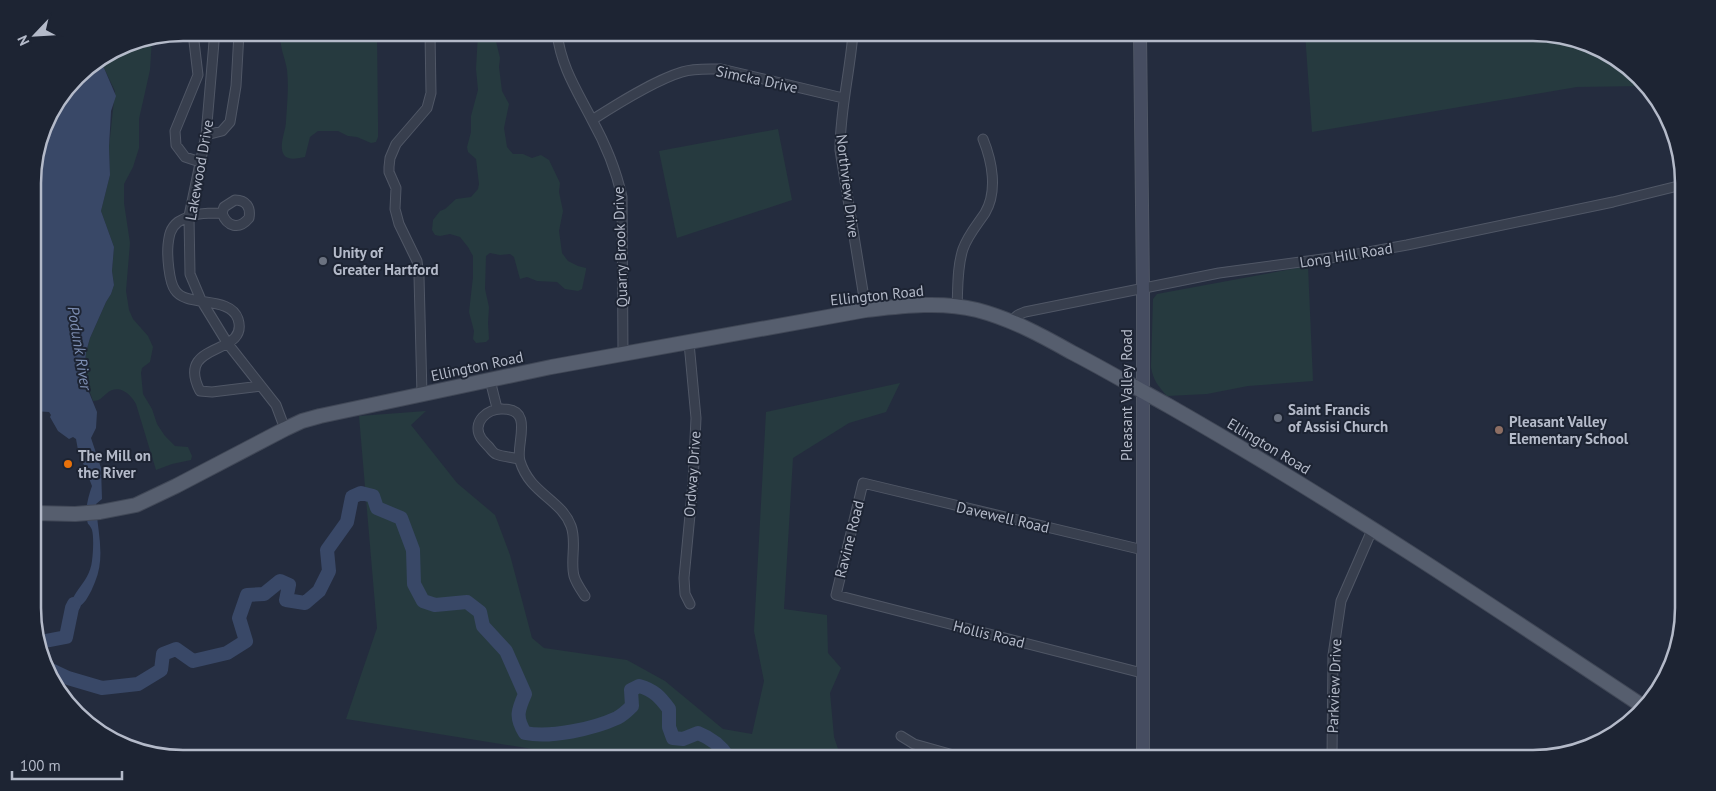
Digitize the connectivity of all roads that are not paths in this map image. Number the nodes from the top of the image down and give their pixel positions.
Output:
1 (194, 41) edge
2 (214, 41) edge
3 (238, 41) edge
4 (430, 41) edge
5 (558, 41) edge
6 (852, 41) edge
7 (1140, 41) edge
8 (198, 75) junction
9 (212, 76) junction
10 (843, 98) junction
11 (592, 120) junction
12 (206, 135) junction
13 (983, 139) dead end
14 (200, 162) junction
15 (1675, 187) edge
16 (222, 213) dead end
17 (189, 216) junction
18 (1143, 290) junction
19 (201, 300) junction
20 (957, 307) junction
21 (866, 310) junction
22 (1011, 321) junction
23 (689, 343) junction
24 (228, 344) junction
25 (623, 355) junction
26 (490, 380) junction
27 (261, 386) junction
28 (1142, 391) junction
29 (422, 395) junction
30 (497, 408) junction
31 (285, 429) junction
32 (519, 459) junction
33 (863, 483) joint
34 (41, 513) edge
35 (1372, 530) junction
36 (1143, 550) junction
37 (836, 595) joint
38 (585, 596) dead end
39 (690, 604) dead end
40 (1142, 673) junction
41 (1637, 703) edge
42 (901, 736) dead end
43 (933, 749) edge
44 (1143, 749) edge
45 (1332, 749) edge

1 - 8 street
2 - 9 street, Lakewood Drive
3 - 12 street
4 - 29 street
5 - 11 street, Quarry Brook Drive
6 - 10 street, Northview Drive
7 - 18 main road, Pleasant Valley Road
8 - 9 street
8 - 14 street
9 - 12 street, Lakewood Drive
10 - 11 street, Simcka Drive
10 - 21 street, Northview Drive
11 - 25 street, Quarry Brook Drive
12 - 14 street, Lakewood Drive
13 - 20 street
14 - 17 street, Lakewood Drive
15 - 18 street, Long Hill Road
16 - 17 street
17 - 19 street, Lakewood Drive
17 - 19 street
18 - 22 street, Long Hill Road
18 - 28 main road, Pleasant Valley Road
19 - 24 street, Lakewood Drive
19 - 24 street
20 - 21 main road, Ellington Road
20 - 22 main road, Ellington Road
21 - 23 main road, Ellington Road
22 - 28 main road, Ellington Road
23 - 25 main road, Ellington Road
23 - 39 street, Ordway Drive
24 - 27 street, Lakewood Drive
24 - 27 street
25 - 26 main road, Ellington Road
26 - 29 main road, Ellington Road
26 - 30 street
27 - 31 street, Lakewood Drive
28 - 35 main road, Ellington Road
28 - 36 main road, Pleasant Valley Road
29 - 31 main road, Ellington Road
30 - 32 street
30 - 32 street
31 - 34 main road, Ellington Road
32 - 38 street
33 - 36 street, Davewell Road
33 - 37 street, Ravine Road
35 - 41 main road, Ellington Road
35 - 45 street, Parkview Drive
36 - 40 main road, Pleasant Valley Road
37 - 40 street, Hollis Road
40 - 44 main road, Pleasant Valley Road
42 - 43 street

